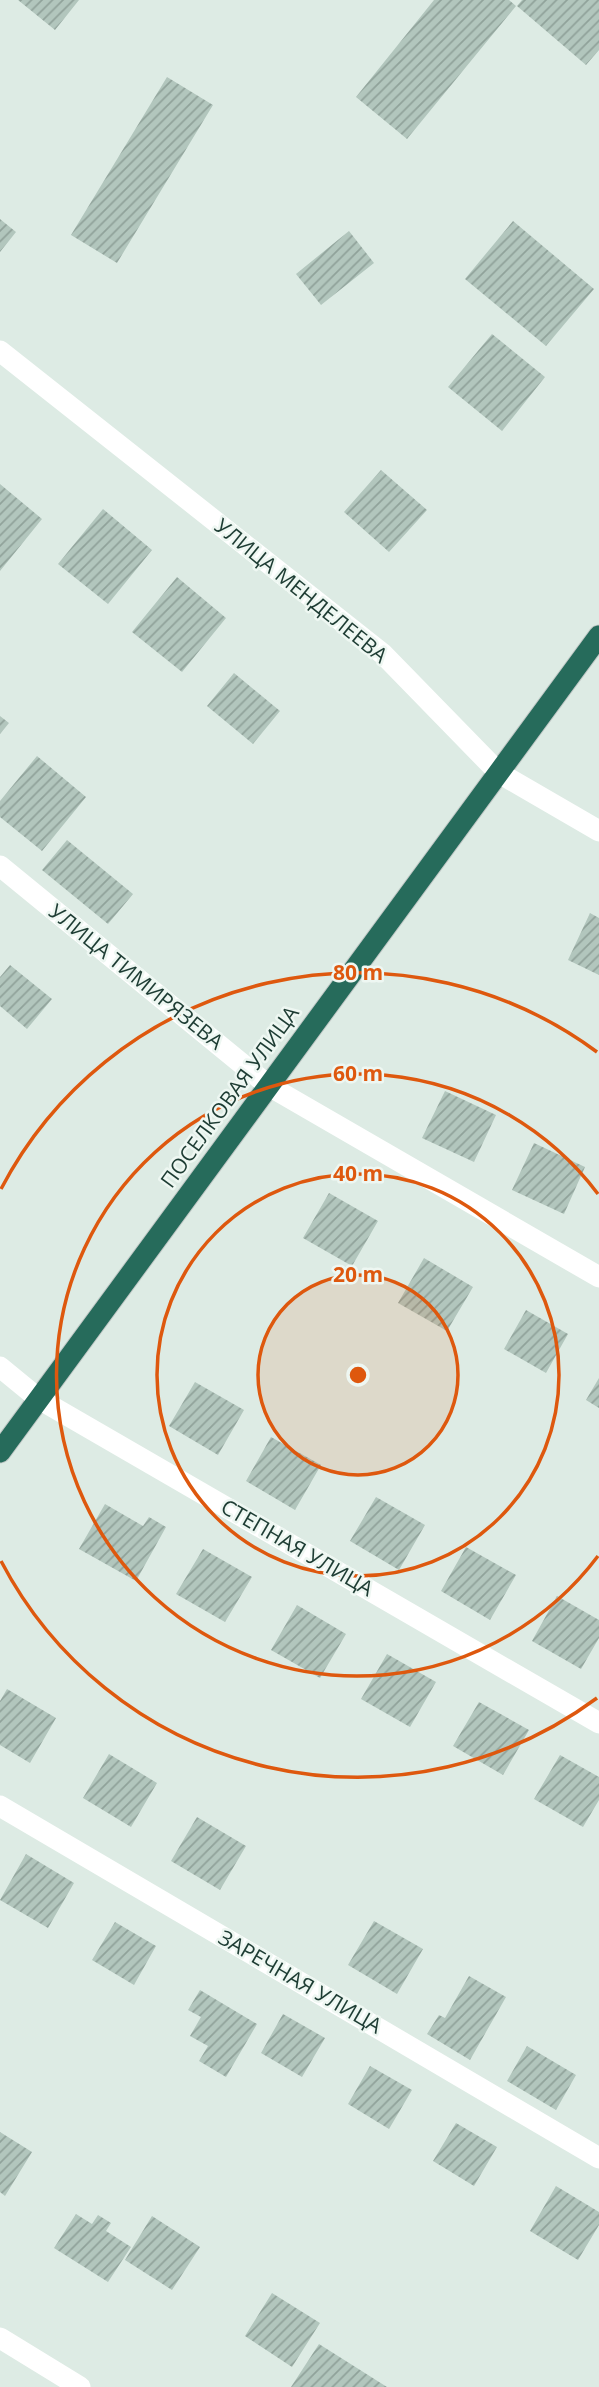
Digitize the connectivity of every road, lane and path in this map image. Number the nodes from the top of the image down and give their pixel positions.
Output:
1 (0, 351) edge
2 (599, 636) edge
3 (499, 773) junction
4 (599, 831) edge
5 (0, 866) edge
6 (269, 1086) junction
7 (599, 1277) edge
8 (0, 1367) edge
9 (39, 1399) junction
10 (0, 1452) edge
11 (599, 1723) edge
12 (0, 1806) edge
13 (599, 2158) edge
14 (0, 2338) edge
15 (80, 2387) edge

1 - 3 street, УЛИЦА МЕНДЕЛЕЕВА
2 - 3 highway, ПОСЕЛКОВАЯ УЛИЦА
3 - 4 street, УЛИЦА МЕНДЕЛЕЕВА
3 - 6 highway, ПОСЕЛКОВАЯ УЛИЦА
5 - 6 street, УЛИЦА ТИМИРЯЗЕВА
6 - 7 street, УЛИЦА ТИМИРЯЗЕВА
6 - 9 highway, ПОСЕЛКОВАЯ УЛИЦА
8 - 9 street, СТЕПНАЯ УЛИЦА
9 - 10 highway, ПОСЕЛКОВАЯ УЛИЦА
9 - 11 street, СТЕПНАЯ УЛИЦА
12 - 13 street, ЗАРЕЧНАЯ УЛИЦА
14 - 15 street

